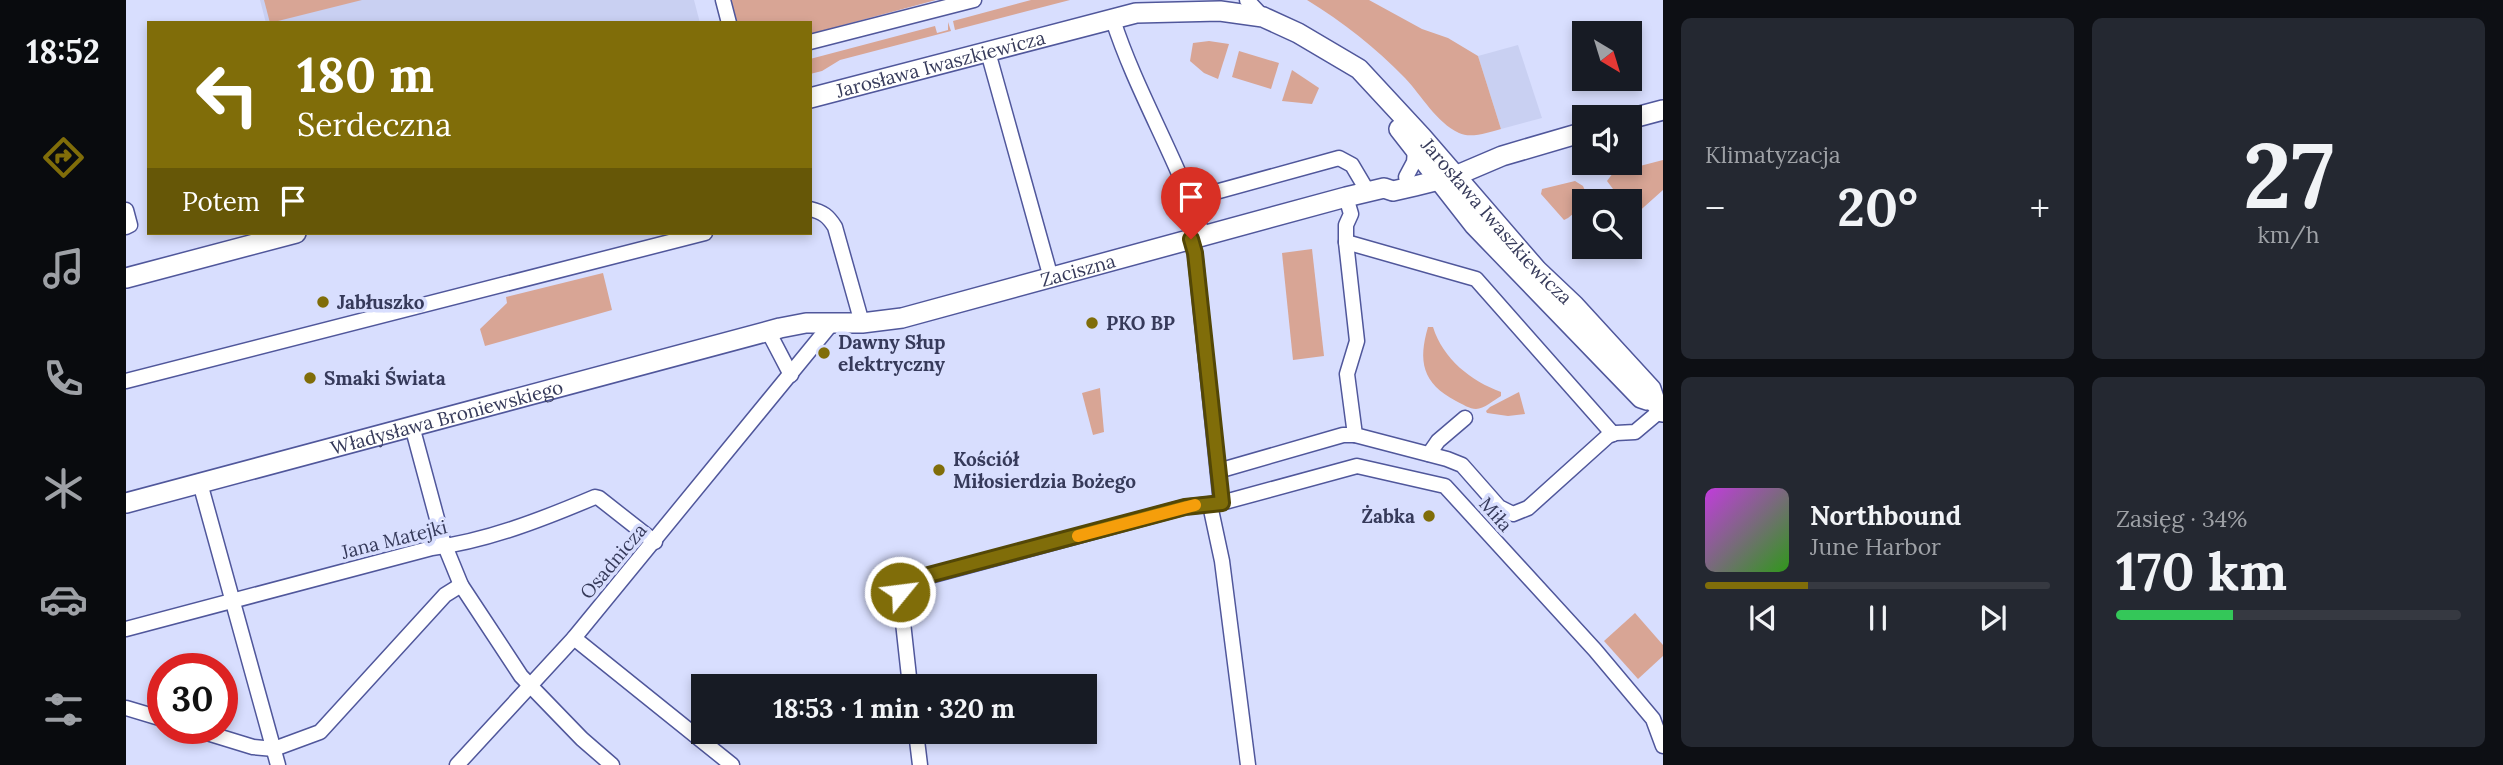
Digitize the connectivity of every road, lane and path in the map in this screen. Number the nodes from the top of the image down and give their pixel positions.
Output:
1 (723, 0) edge
2 (974, 0) edge
3 (1155, 0) edge
4 (1247, 0) edge
5 (1207, 4) edge
6 (1136, 13) junction
7 (1263, 17) junction
8 (1112, 20) junction
9 (728, 21) edge
10 (812, 41) edge
11 (1325, 48) junction
12 (988, 52) junction
13 (812, 97) edge
14 (1663, 110) edge
15 (1642, 116) edge
16 (1572, 136) edge
17 (1415, 150) junction
18 (1494, 161) junction
19 (1443, 174) junction
20 (1406, 177) junction
21 (1376, 190) junction
22 (1346, 197) junction
23 (1190, 199) junction
24 (1480, 205) junction
25 (126, 210) edge
26 (812, 210) edge
27 (128, 226) edge
28 (288, 235) edge
29 (697, 235) edge
30 (1197, 237) junction
31 (1346, 242) junction
32 (126, 278) edge
33 (1051, 278) junction
34 (832, 323) junction
35 (862, 323) junction
36 (768, 331) junction
37 (791, 375) junction
38 (126, 381) edge
39 (1660, 409) edge
40 (1465, 418) dead end
41 (412, 426) junction
42 (1612, 434) junction
43 (1355, 435) junction
44 (1429, 454) junction
45 (1218, 471) junction
46 (200, 483) junction
47 (126, 503) edge
48 (1216, 504) junction
49 (655, 542) junction
50 (444, 546) junction
51 (461, 585) junction
52 (232, 601) junction
53 (126, 629) edge
54 (574, 638) junction
55 (909, 674) edge
56 (529, 685) junction
57 (126, 708) edge
58 (147, 714) edge
59 (238, 742) edge
60 (917, 744) edge
61 (1663, 746) edge
62 (274, 749) junction
63 (278, 765) edge
64 (457, 765) edge
65 (611, 765) edge
66 (732, 765) edge
67 (920, 765) edge
68 (1248, 765) edge

1 - 9 street
2 - 10 street
3 - 6 street
4 - 7 street
5 - 6 street, Jarosława Iwaszkiewicza
5 - 7 street, Jarosława Iwaszkiewicza
6 - 8 street, Jarosława Iwaszkiewicza
7 - 11 street, Jarosława Iwaszkiewicza
8 - 12 street, Jarosława Iwaszkiewicza
8 - 23 street
11 - 17 street, Jarosława Iwaszkiewicza
11 - 19 street, Jarosława Iwaszkiewicza
12 - 13 street, Jarosława Iwaszkiewicza
12 - 33 street
14 - 15 street
16 - 18 street, Zaciszna
17 - 19 street, Jarosława Iwaszkiewicza
17 - 20 street, Jarosława Iwaszkiewicza
18 - 19 street, Zaciszna
18 - 24 street
19 - 20 street, Zaciszna
19 - 21 street, Zaciszna
19 - 24 street, Jarosława Iwaszkiewicza
19 - 39 street, Jarosława Iwaszkiewicza
20 - 21 street, Zaciszna
21 - 22 street, Zaciszna
21 - 23 street
22 - 30 street, Zaciszna
22 - 31 street
23 - 30 street
24 - 39 street, Jarosława Iwaszkiewicza
25 - 27 street
26 - 35 street
28 - 32 street
29 - 38 street
30 - 33 street, Zaciszna
30 - 45 street
31 - 42 street
31 - 43 street
33 - 35 street, Zaciszna
34 - 35 street, Zaciszna
34 - 36 street, Władysława Broniewskiego
34 - 37 street
36 - 37 street
36 - 41 street, Władysława Broniewskiego
37 - 49 street, Osadnicza
39 - 42 street
40 - 44 street
41 - 46 street, Władysława Broniewskiego
41 - 50 street
42 - 44 street
43 - 44 street
43 - 45 street
45 - 48 street
46 - 47 street, Władysława Broniewskiego
46 - 52 street
48 - 55 street, Miła
48 - 61 street, Miła
48 - 68 street
49 - 50 street, Jana Matejki
49 - 54 street, Osadnicza
50 - 51 street
50 - 52 street, Jana Matejki
51 - 56 street
51 - 62 street
52 - 53 street, Jana Matejki
52 - 62 street
54 - 56 street, Osadnicza
54 - 66 street
56 - 64 street, Osadnicza
56 - 65 street
57 - 58 street
59 - 62 street
60 - 67 street
62 - 63 street

